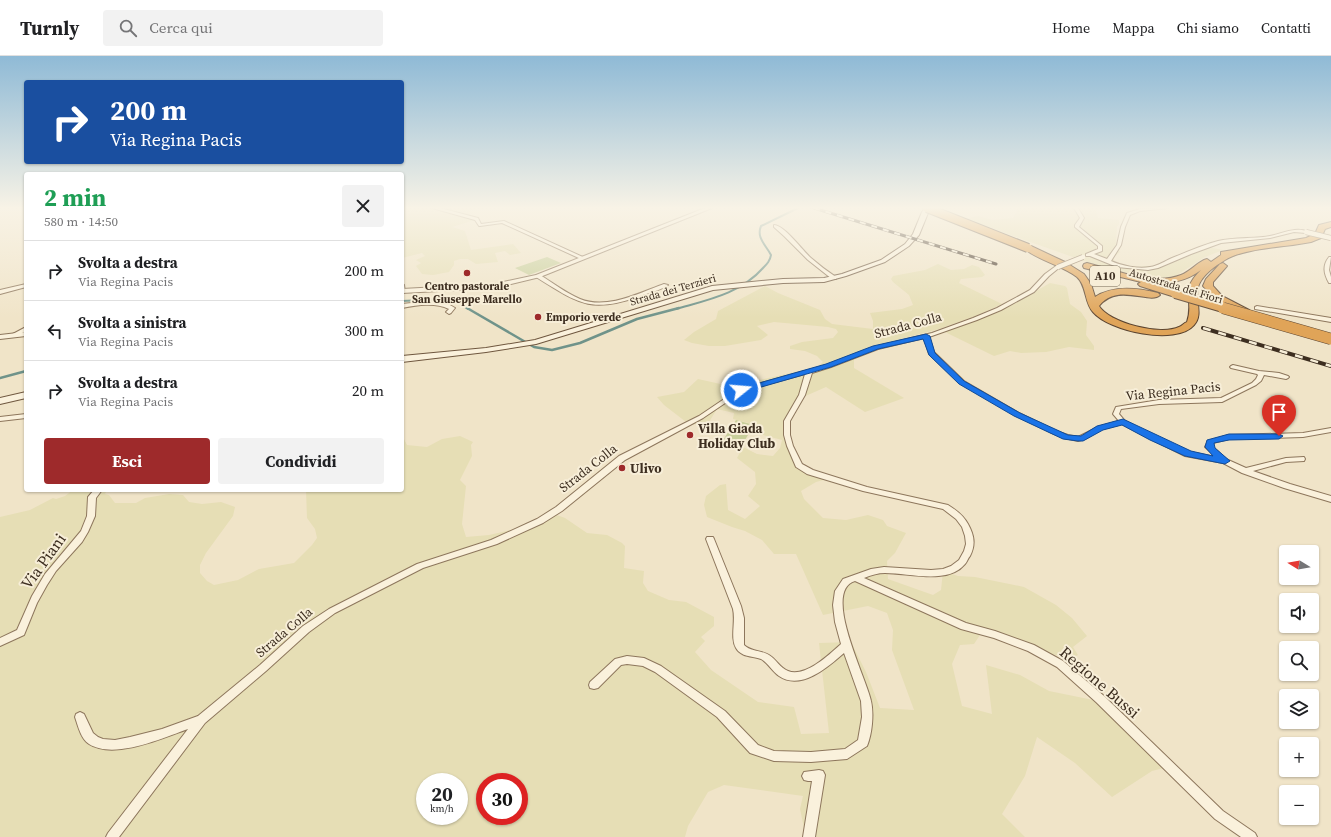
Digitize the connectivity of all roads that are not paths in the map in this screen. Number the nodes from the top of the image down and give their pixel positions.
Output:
1 (554, 244) edge
2 (618, 244) edge
3 (796, 244) edge
4 (908, 244) edge
5 (1023, 244) edge
6 (1024, 244) edge
7 (1098, 244) edge
8 (1119, 244) edge
9 (1212, 244) edge
10 (1280, 244) edge
11 (1030, 247) junction
12 (1232, 252) junction
13 (1090, 254) junction
14 (584, 258) junction
15 (1331, 258) edge
16 (1108, 262) junction
17 (1087, 266) junction
18 (538, 276) junction
19 (834, 278) junction
20 (1331, 282) edge
21 (666, 285) dead end
22 (24, 286) edge
23 (404, 290) edge
24 (0, 292) edge
25 (1184, 301) junction
26 (1094, 305) junction
27 (404, 307) edge
28 (404, 307) edge
29 (1257, 308) dead end
30 (429, 310) dead end
31 (449, 312) dead end
32 (1331, 320) edge
33 (24, 330) edge
34 (1297, 330) junction
35 (24, 334) edge
36 (14, 335) junction
37 (926, 336) junction
38 (0, 337) edge
39 (1331, 339) edge
40 (1331, 344) edge
41 (404, 359) edge
42 (1232, 367) dead end
43 (809, 371) junction
44 (1259, 373) junction
45 (1286, 377) dead end
46 (24, 395) edge
47 (0, 401) edge
48 (24, 416) edge
49 (0, 420) edge
50 (1123, 422) junction
51 (1331, 430) edge
52 (1301, 459) dead end
53 (1225, 461) junction
54 (1245, 471) junction
55 (96, 492) edge
56 (1331, 498) edge
57 (710, 539) dead end
58 (856, 578) junction
59 (0, 642) edge
60 (846, 646) junction
61 (594, 685) dead end
62 (80, 717) dead end
63 (200, 720) junction
64 (808, 776) dead end
65 (112, 837) edge
66 (809, 837) edge
67 (1251, 837) edge

1 - 14 street
2 - 14 street
3 - 19 street
4 - 19 main road, Strada dei Terzieri
5 - 11 highway, Autostrada dei Fiori / A10, bridge
6 - 11 highway, Autostrada dei Fiori / A10, bridge
7 - 13 street
8 - 16 street
9 - 16 street, bridge
10 - 12 highway
11 - 17 highway, Autostrada dei Fiori / A10
11 - 25 highway, Autostrada dei Fiori / A10
11 - 26 highway
12 - 17 highway
12 - 26 highway
12 - 34 highway, bridge
13 - 16 street
13 - 37 street, Strada Colla, bridge
14 - 18 street
15 - 20 street
17 - 34 highway, Autostrada dei Fiori / A10, bridge
18 - 21 street
18 - 23 street
19 - 41 main road, Strada dei Terzieri
22 - 24 street
25 - 26 highway
25 - 40 highway, Autostrada dei Fiori / A10
27 - 30 street
28 - 31 street
29 - 32 street
33 - 36 street
34 - 39 highway, Autostrada dei Fiori / A10, bridge
35 - 36 street
36 - 38 street
37 - 43 street, Strada Colla
37 - 50 street, Via Regina Pacis
42 - 44 street, Via Regina Pacis
43 - 58 street
43 - 63 street, Strada Colla
44 - 45 street, Via Regina Pacis
44 - 50 street, Via Regina Pacis
46 - 47 main road
48 - 49 street
50 - 53 street, Via Regina Pacis
51 - 53 street, Via Regina Pacis
52 - 54 street
53 - 54 street, Via Regina Pacis
54 - 56 street, Via Regina Pacis
55 - 59 street, Via Piani
57 - 60 street
58 - 60 street
58 - 67 street, Regione Bussi
60 - 61 street
62 - 63 street
63 - 65 street, Strada Colla
64 - 66 street

